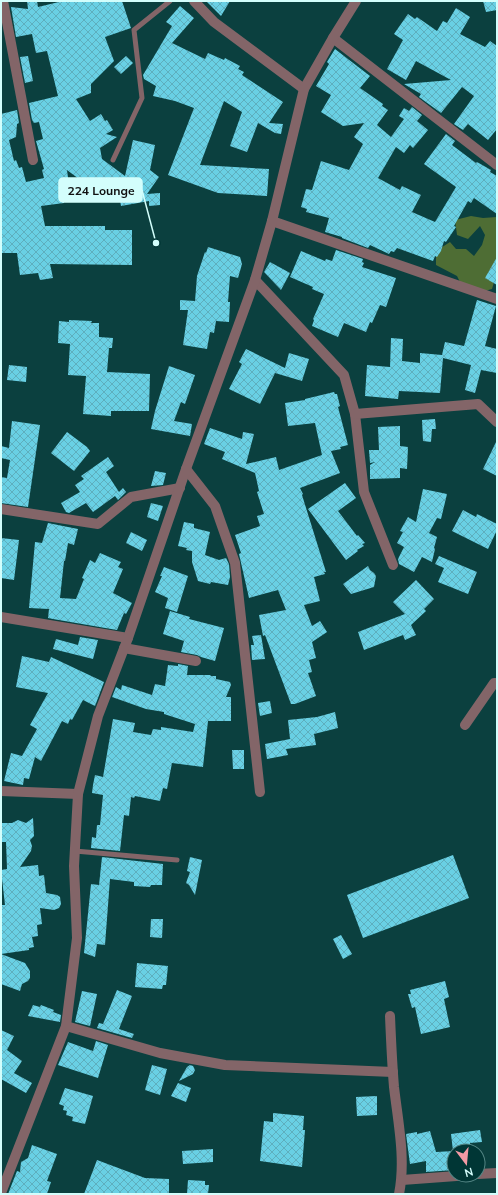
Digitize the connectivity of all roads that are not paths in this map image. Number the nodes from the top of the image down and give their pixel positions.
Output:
1 (3, 1) edge
2 (170, 1) edge
3 (194, 1) edge
4 (356, 1) edge
5 (333, 38) junction
6 (304, 89) junction
7 (33, 160) dead end
8 (113, 160) dead end
9 (497, 164) edge
10 (272, 221) junction
11 (254, 280) junction
12 (497, 299) edge
13 (355, 414) junction
14 (497, 422) edge
15 (186, 468) junction
16 (180, 488) junction
17 (1, 509) edge
18 (393, 565) dead end
19 (1, 617) edge
20 (128, 638) junction
21 (124, 648) junction
22 (196, 661) dead end
23 (497, 683) edge
24 (465, 725) dead end
25 (1, 791) edge
26 (260, 792) dead end
27 (78, 794) junction
28 (75, 851) junction
29 (177, 860) dead end
30 (390, 1016) dead end
31 (66, 1026) junction
32 (393, 1072) junction
33 (497, 1173) edge
34 (486, 1174) edge
35 (446, 1177) edge
36 (402, 1180) junction
37 (1, 1193) edge
38 (399, 1194) edge

1 - 7 street
2 - 8 lane
3 - 6 street
4 - 5 street
5 - 6 street
5 - 9 street
6 - 10 street
10 - 11 street
10 - 12 street
11 - 13 street
11 - 15 street
13 - 14 street
13 - 18 street
15 - 16 street
15 - 26 street
16 - 17 street
16 - 20 street
19 - 20 street
20 - 21 street
21 - 22 street
21 - 27 street
23 - 24 street
25 - 27 street
27 - 28 street
28 - 29 lane
28 - 31 street
30 - 32 street
31 - 32 street
31 - 37 street
32 - 36 street
33 - 34 street
35 - 36 street
36 - 38 street

